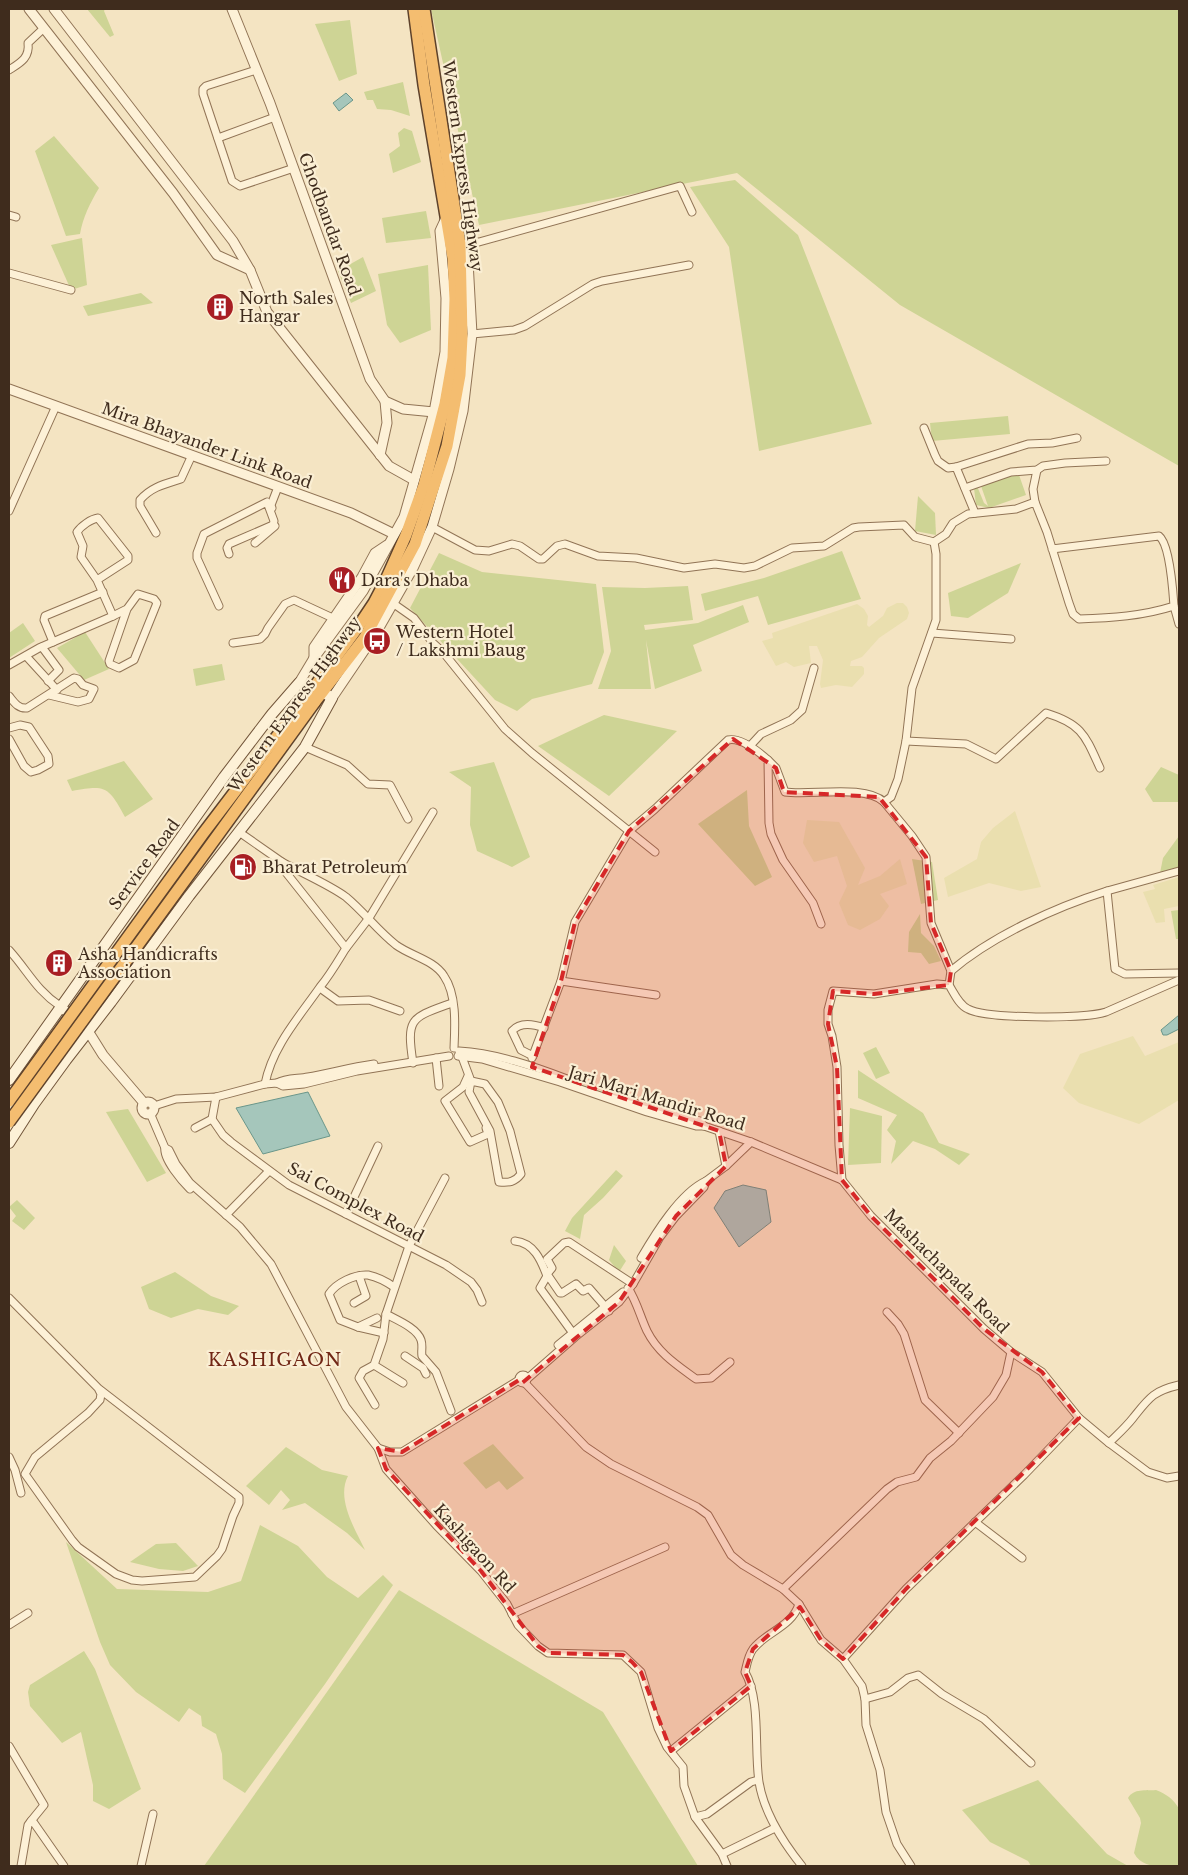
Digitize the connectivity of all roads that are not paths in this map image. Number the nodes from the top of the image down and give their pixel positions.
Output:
1 (28, 9) edge
2 (54, 9) edge
3 (232, 9) edge
4 (414, 9) edge
5 (424, 9) edge
6 (44, 28) junction
7 (9, 70) edge
8 (256, 70) junction
9 (275, 117) junction
10 (218, 138) junction
11 (294, 168) junction
12 (447, 188) junction
13 (692, 212) dead end
14 (447, 216) junction
15 (460, 244) junction
16 (688, 265) dead end
17 (250, 270) junction
18 (9, 274) edge
19 (71, 290) dead end
20 (472, 334) junction
21 (9, 389) edge
22 (385, 400) junction
23 (56, 406) junction
24 (434, 412) junction
25 (924, 428) dead end
26 (1077, 438) dead end
27 (192, 455) junction
28 (380, 455) junction
29 (1106, 461) dead end
30 (956, 467) junction
31 (1037, 470) junction
32 (414, 480) junction
33 (277, 486) junction
34 (965, 488) junction
35 (267, 502) junction
36 (1035, 502) junction
37 (9, 511) edge
38 (975, 513) junction
39 (432, 527) junction
40 (156, 532) dead end
41 (394, 534) junction
42 (934, 542) junction
43 (255, 543) dead end
44 (1052, 549) junction
45 (229, 554) dead end
46 (98, 580) junction
47 (103, 592) junction
48 (394, 604) junction
49 (219, 606) dead end
50 (1174, 606) junction
51 (127, 609) junction
52 (113, 616) junction
53 (337, 620) junction
54 (1179, 624) edge
55 (932, 633) junction
56 (1011, 640) dead end
57 (53, 642) junction
58 (233, 643) dead end
59 (42, 647) junction
60 (26, 656) junction
61 (9, 665) edge
62 (814, 668) dead end
63 (48, 681) junction
64 (299, 683) junction
65 (56, 690) junction
66 (49, 695) junction
67 (9, 696) edge
68 (318, 696) junction
69 (9, 728) edge
70 (9, 739) edge
71 (906, 741) junction
72 (750, 747) junction
73 (305, 748) junction
74 (768, 760) junction
75 (1100, 768) dead end
76 (884, 802) junction
77 (434, 812) dead end
78 (408, 819) dead end
79 (629, 831) junction
80 (239, 832) junction
81 (655, 852) dead end
82 (282, 862) junction
83 (1179, 871) edge
84 (1107, 891) junction
85 (369, 918) junction
86 (821, 924) dead end
87 (346, 948) junction
88 (9, 950) edge
89 (951, 971) junction
90 (1179, 973) edge
91 (1179, 980) edge
92 (562, 981) junction
93 (949, 985) junction
94 (320, 988) junction
95 (656, 995) dead end
96 (452, 1003) junction
97 (60, 1006) junction
98 (400, 1011) dead end
99 (544, 1028) junction
100 (88, 1031) junction
101 (455, 1053) junction
102 (532, 1057) junction
103 (436, 1058) junction
104 (413, 1060) junction
105 (528, 1069) junction
106 (470, 1079) junction
107 (9, 1080) edge
108 (265, 1084) junction
109 (439, 1086) dead end
110 (463, 1087) junction
111 (216, 1097) junction
112 (9, 1102) edge
113 (152, 1110) junction
114 (212, 1119) junction
115 (9, 1122) edge
116 (196, 1128) dead end
117 (719, 1131) junction
118 (751, 1142) junction
119 (9, 1143) edge
120 (378, 1146) dead end
121 (726, 1166) junction
122 (269, 1171) junction
123 (445, 1178) dead end
124 (842, 1180) junction
125 (346, 1214) junction
126 (226, 1215) junction
127 (515, 1240) dead end
128 (409, 1246) junction
129 (359, 1276) junction
130 (630, 1286) junction
131 (394, 1287) junction
132 (9, 1298) edge
133 (482, 1302) dead end
134 (354, 1303) dead end
135 (608, 1309) junction
136 (887, 1312) dead end
137 (386, 1314) junction
138 (378, 1318) dead end
139 (358, 1327) junction
140 (384, 1332) junction
141 (573, 1335) junction
142 (1011, 1352) junction
143 (405, 1356) dead end
144 (730, 1362) dead end
145 (374, 1365) junction
146 (431, 1366) junction
147 (524, 1379) junction
148 (403, 1383) dead end
149 (1179, 1385) edge
150 (98, 1388) junction
151 (375, 1405) dead end
152 (452, 1411) dead end
153 (1079, 1418) junction
154 (959, 1433) junction
155 (1109, 1443) junction
156 (378, 1448) junction
157 (9, 1457) edge
158 (1179, 1476) edge
159 (21, 1493) dead end
160 (975, 1522) junction
161 (665, 1547) dead end
162 (1022, 1558) dead end
163 (783, 1589) junction
164 (799, 1604) junction
165 (28, 1613) dead end
166 (512, 1614) junction
167 (9, 1625) edge
168 (843, 1659) junction
169 (751, 1686) junction
170 (865, 1699) junction
171 (9, 1746) edge
172 (671, 1752) junction
173 (1031, 1763) dead end
174 (758, 1780) junction
175 (153, 1814) dead end
176 (695, 1818) junction
177 (31, 1821) junction
178 (776, 1828) junction
179 (722, 1854) junction
180 (21, 1866) edge
181 (64, 1866) edge
182 (142, 1866) edge
183 (727, 1866) edge
184 (802, 1866) edge
185 (911, 1866) edge

1 - 6 street
2 - 17 street
3 - 8 street, Ghodbandar Road
4 - 12 highway, Western Express Highway
5 - 12 highway, Western Express Highway
6 - 7 street
6 - 17 street
8 - 9 street, Ghodbandar Road
8 - 10 street
9 - 10 street
9 - 11 street, Ghodbandar Road
10 - 11 street
11 - 22 street, Ghodbandar Road
12 - 14 highway, Western Express Highway
12 - 15 highway, Western Express Highway
13 - 15 street
14 - 24 street
14 - 68 highway, Western Express Highway
15 - 20 street
15 - 68 highway, Western Express Highway
16 - 20 street
17 - 28 street
18 - 19 street
20 - 39 street
21 - 23 street, Mira Bhayander Link Road
22 - 24 street
22 - 28 street
23 - 27 street, Mira Bhayander Link Road
23 - 37 street
24 - 32 street
25 - 30 street
26 - 30 street
27 - 33 street, Mira Bhayander Link Road
27 - 40 street
28 - 32 street
29 - 31 street
30 - 34 street
31 - 34 street
31 - 36 street
32 - 41 street
33 - 35 street
33 - 41 street, Mira Bhayander Link Road
33 - 43 street
34 - 38 street
35 - 45 street
35 - 49 street
36 - 38 street
36 - 44 street
38 - 42 street
39 - 42 street
39 - 48 street
41 - 53 street
42 - 55 street
44 - 50 street
44 - 50 street
46 - 46 street
46 - 47 street
47 - 52 street
47 - 57 street
48 - 68 street
48 - 79 street
50 - 54 street
51 - 51 street
51 - 52 street
52 - 57 street
53 - 58 street
53 - 64 street
55 - 56 street
55 - 71 street
57 - 59 street
59 - 60 street
59 - 63 street
60 - 61 street
60 - 63 street
62 - 72 street
63 - 65 street
64 - 68 main road
64 - 97 main road, Service Road
65 - 66 street
65 - 66 street
66 - 67 street
68 - 73 main road
68 - 112 highway, Western Express Highway, bridge
68 - 115 highway, Western Express Highway, bridge
69 - 70 street
71 - 75 street
71 - 76 street
72 - 74 street
72 - 79 street
73 - 78 street
73 - 80 main road
74 - 76 street
74 - 86 street
76 - 89 street
77 - 85 street
79 - 81 street
79 - 92 street
80 - 82 street
80 - 100 main road
82 - 85 street
82 - 87 street
83 - 84 street
84 - 89 street
84 - 90 street
85 - 87 street
85 - 96 street
87 - 94 street
88 - 97 street
89 - 93 street
91 - 93 street
92 - 95 street
92 - 99 street
93 - 124 street
94 - 98 street
94 - 108 street
96 - 101 street
96 - 104 street
97 - 100 street
97 - 107 main road, Service Road
99 - 102 street
99 - 102 street
100 - 113 street
100 - 119 main road
101 - 103 street, Jari Mari Mandir Road
101 - 104 street
101 - 105 street, Jari Mari Mandir Road
101 - 106 street
102 - 105 street
103 - 104 street, Jari Mari Mandir Road
103 - 109 street
104 - 108 street, Jari Mari Mandir Road
105 - 117 street, Jari Mari Mandir Road
106 - 106 street
106 - 110 street
108 - 111 street, Jari Mari Mandir Road
110 - 110 street
111 - 113 street, Jari Mari Mandir Road
111 - 114 street
113 - 126 street, Kashigaon Rd
114 - 116 street
114 - 122 street, Sai Complex Road
117 - 118 street, Jari Mari Mandir Road
117 - 121 street
118 - 121 street
118 - 124 street, Jari Mari Mandir Road
120 - 125 street
121 - 130 street
122 - 125 street, Sai Complex Road
122 - 126 street
123 - 128 street
124 - 142 street, Mashachapada Road
125 - 128 street, Sai Complex Road
126 - 156 street, Kashigaon Rd
127 - 141 street
128 - 131 street
128 - 133 street, Sai Complex Road
129 - 131 street
129 - 134 street
129 - 139 street
130 - 135 street
130 - 135 street
130 - 144 street
131 - 137 street
132 - 150 street
135 - 141 street
136 - 154 street
137 - 140 street
137 - 146 street
138 - 139 street
139 - 140 street
140 - 145 street
141 - 147 street
142 - 153 street, Mashachapada Road
142 - 154 street
143 - 146 street
145 - 148 street
145 - 151 street
146 - 152 street
147 - 156 street
147 - 163 street
149 - 155 street
150 - 150 street
153 - 155 street, Mashachapada Road
153 - 160 street
154 - 163 street
155 - 158 street, Mashachapada Road
156 - 166 street, Kashigaon Rd
157 - 159 street
160 - 162 street
160 - 168 street
161 - 166 street
163 - 164 street
164 - 168 street
164 - 169 street
165 - 167 street
166 - 172 street, Kashigaon Rd
168 - 170 street
169 - 172 street
169 - 174 street
170 - 173 street
170 - 185 street
171 - 177 street
172 - 176 street
174 - 176 street
174 - 178 street
175 - 182 street
176 - 179 street
177 - 180 street
177 - 181 street
178 - 179 street
178 - 184 street
179 - 183 street

